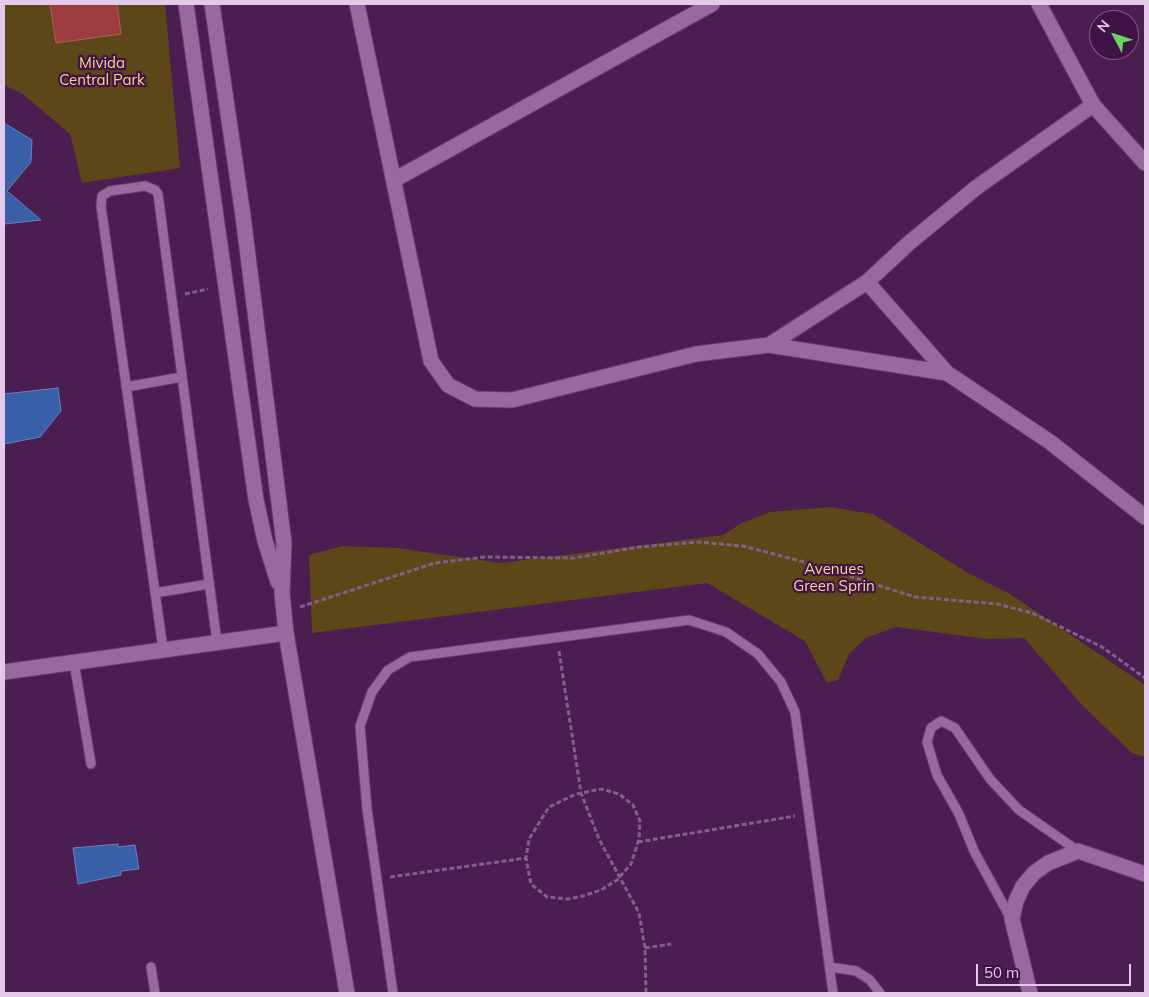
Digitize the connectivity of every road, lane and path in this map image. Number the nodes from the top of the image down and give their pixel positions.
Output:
1 (186, 4) edge
2 (212, 4) edge
3 (357, 4) edge
4 (712, 4) edge
5 (1039, 4) edge
6 (1093, 105) junction
7 (1145, 164) edge
8 (394, 180) junction
9 (867, 282) junction
10 (226, 285) junction
11 (172, 298) junction
12 (769, 344) junction
13 (947, 373) junction
14 (182, 377) junction
15 (126, 387) junction
16 (268, 415) junction
17 (246, 420) junction
18 (1145, 518) edge
19 (209, 584) junction
20 (155, 593) junction
21 (282, 593) junction
22 (283, 613) junction
23 (286, 633) junction
24 (557, 638) junction
25 (217, 642) junction
26 (163, 649) junction
27 (74, 662) junction
28 (4, 672) edge
29 (1145, 678) edge
30 (91, 764) dead end
31 (581, 793) junction
32 (809, 813) junction
33 (638, 842) junction
34 (1078, 851) junction
35 (526, 858) junction
36 (1145, 874) edge
37 (619, 877) junction
38 (377, 879) junction
39 (1012, 919) junction
40 (671, 944) dead end
41 (645, 948) junction
42 (151, 967) dead end
43 (830, 967) junction
44 (155, 993) edge
45 (347, 993) edge
46 (393, 993) edge
47 (646, 993) edge
48 (833, 993) edge
49 (880, 993) edge
50 (1030, 993) edge

1 - 10 street
2 - 16 street
3 - 8 street
4 - 8 street
5 - 6 street
6 - 7 street
6 - 9 street
8 - 12 street
9 - 12 street
9 - 13 street
10 - 11 path
10 - 17 street
11 - 14 lane
11 - 15 lane
12 - 13 street
13 - 18 street
14 - 15 lane
14 - 19 lane
15 - 20 lane
16 - 17 street
16 - 21 street
17 - 21 street
19 - 20 lane
19 - 25 lane
20 - 26 lane
21 - 22 street
22 - 23 street
22 - 29 path
23 - 25 street
23 - 45 street
24 - 31 path
24 - 32 lane
24 - 38 lane
25 - 26 street
26 - 27 street
27 - 28 street
27 - 30 lane
31 - 33 path
31 - 35 path
31 - 37 path
32 - 33 path
32 - 43 lane
33 - 37 path
34 - 36 street
34 - 39 street
34 - 39 lane
35 - 37 path
35 - 38 path
37 - 41 path
38 - 46 lane
39 - 50 street
40 - 41 path
41 - 47 path
42 - 44 lane
43 - 48 lane
43 - 49 lane

